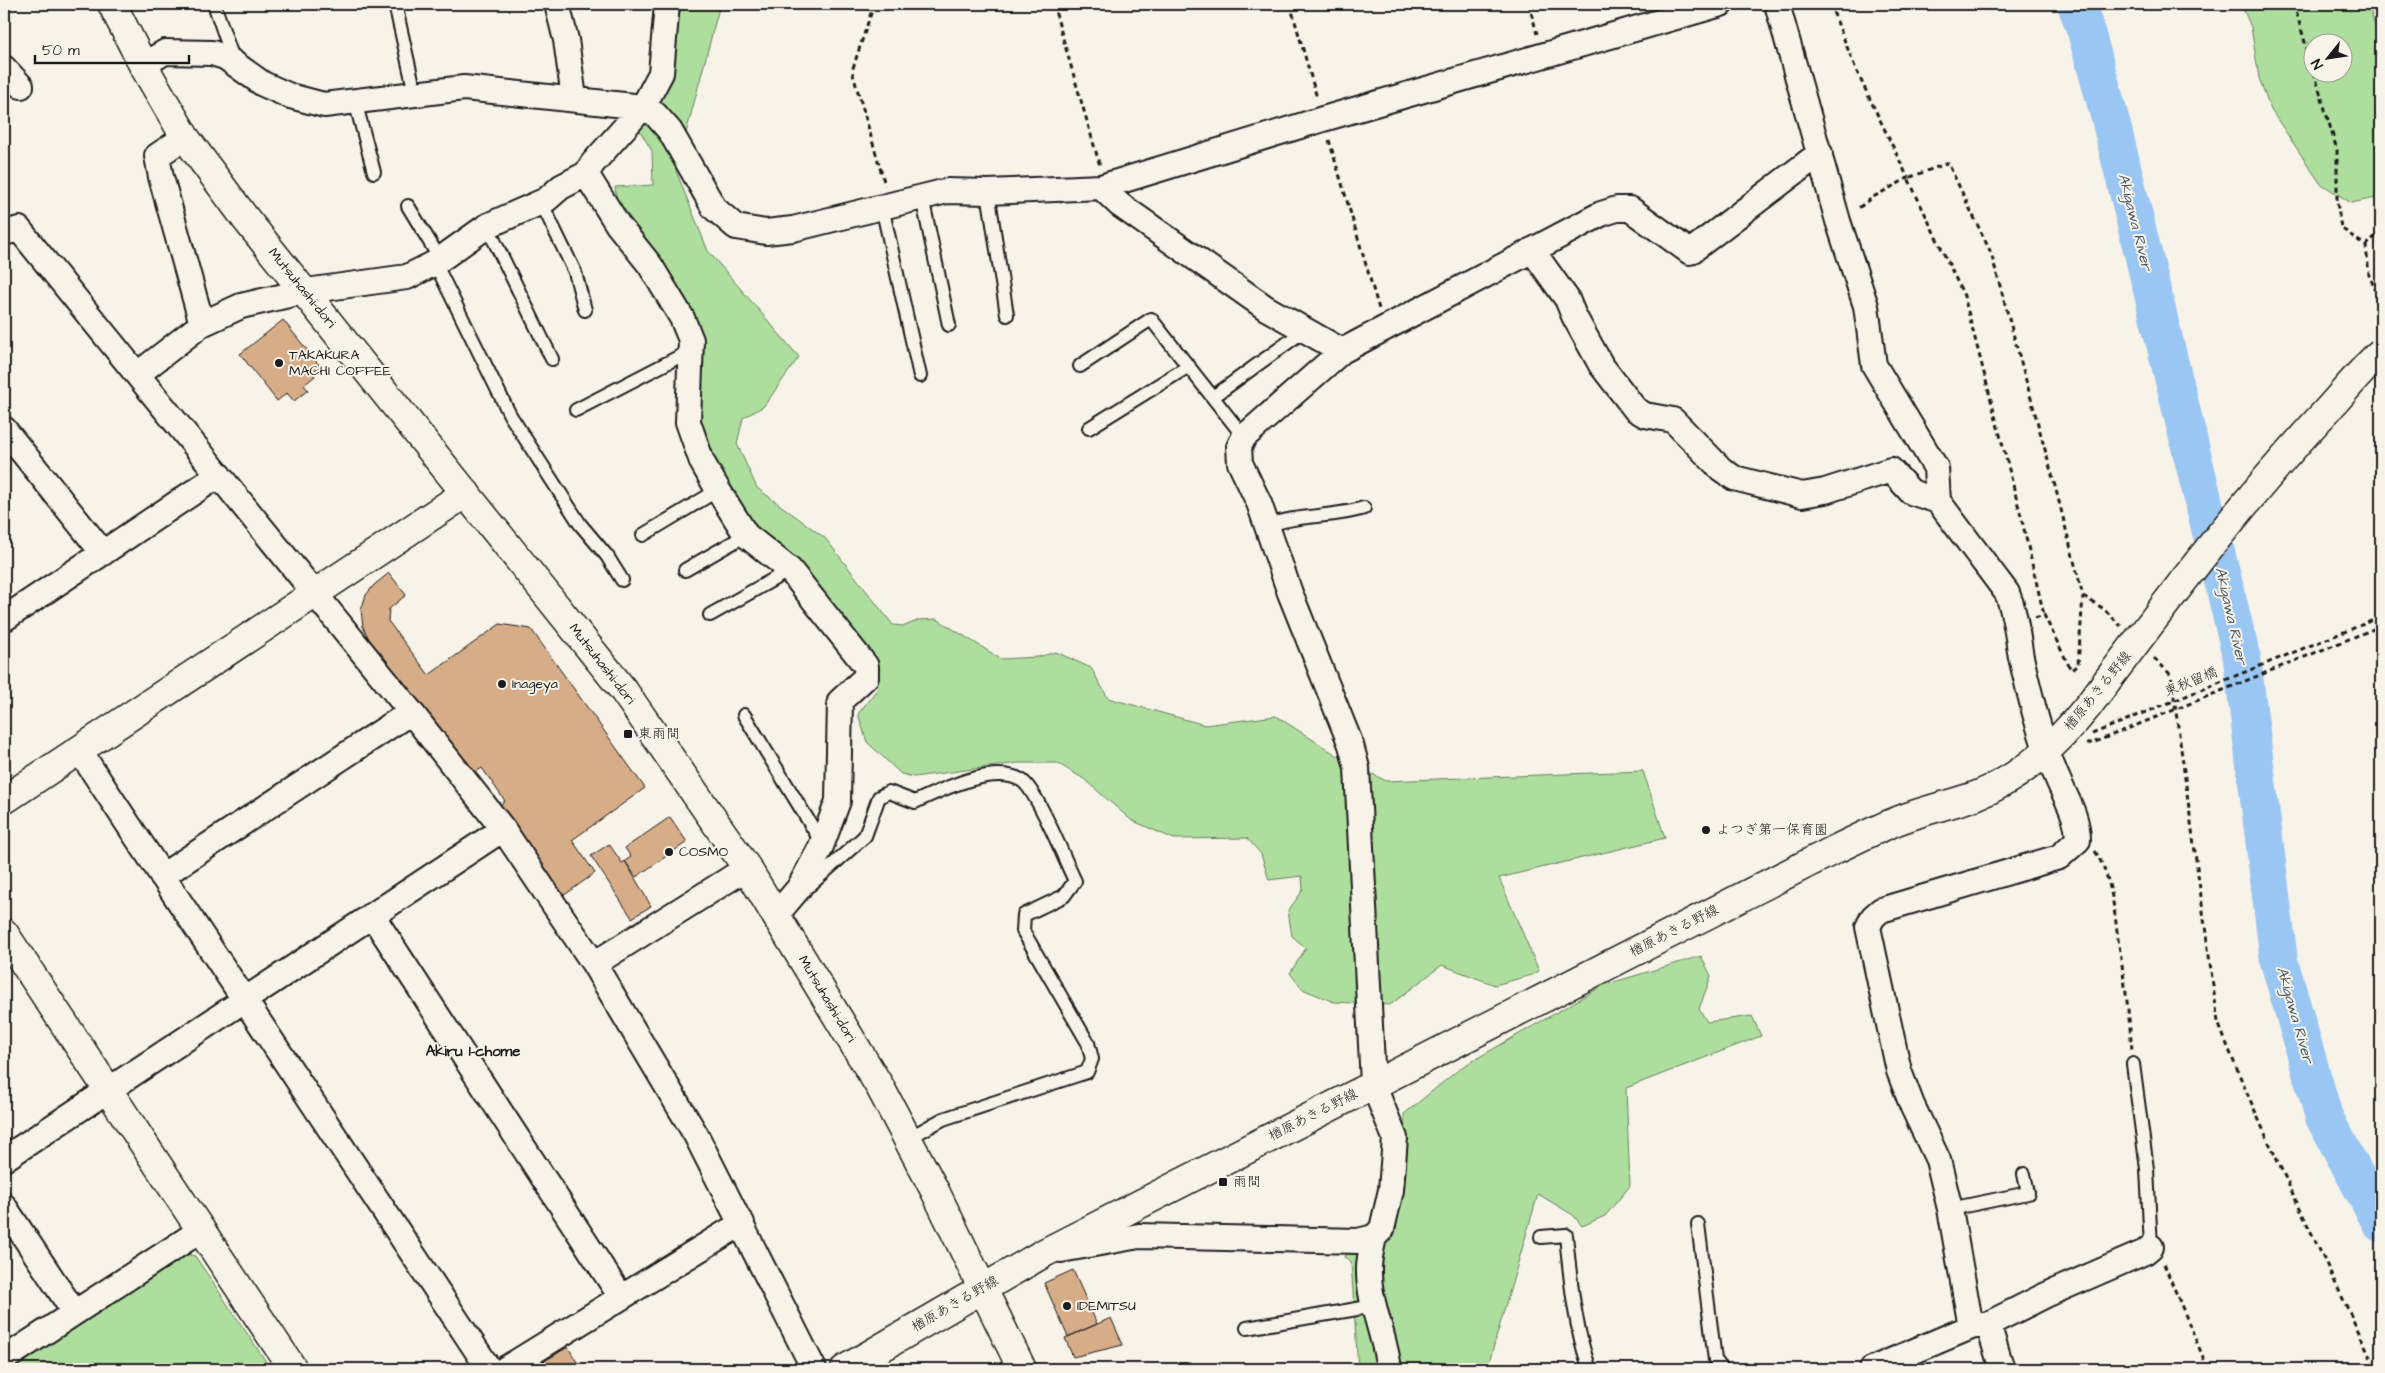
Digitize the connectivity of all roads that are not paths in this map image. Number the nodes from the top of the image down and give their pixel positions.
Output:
1 (112, 4) edge
2 (214, 4) edge
3 (395, 4) edge
4 (557, 4) edge
5 (667, 4) edge
6 (1721, 4) edge
7 (1777, 4) edge
8 (235, 64) junction
9 (143, 66) junction
10 (4, 68) edge
11 (21, 86) dead end
12 (415, 93) junction
13 (574, 98) junction
14 (355, 101) junction
15 (643, 107) junction
16 (185, 137) junction
17 (1820, 153) junction
18 (374, 172) dead end
19 (586, 174) junction
20 (1101, 187) junction
21 (988, 192) junction
22 (922, 196) junction
23 (541, 202) junction
24 (408, 206) dead end
25 (886, 206) junction
26 (487, 226) junction
27 (4, 233) edge
28 (1532, 250) junction
29 (437, 261) junction
30 (306, 292) junction
31 (586, 310) dead end
32 (1007, 315) dead end
33 (202, 324) junction
34 (949, 325) dead end
35 (1305, 330) junction
36 (692, 350) junction
37 (1342, 351) junction
38 (2381, 352) edge
39 (552, 359) dead end
40 (1080, 366) dead end
41 (1189, 366) junction
42 (138, 374) junction
43 (920, 376) dead end
44 (1213, 397) junction
45 (576, 410) dead end
46 (1089, 428) dead end
47 (4, 429) edge
48 (1244, 436) junction
49 (218, 475) junction
50 (718, 490) junction
51 (466, 493) junction
52 (1938, 501) junction
53 (1364, 508) dead end
54 (1267, 526) junction
55 (644, 535) dead end
56 (746, 535) junction
57 (103, 553) junction
58 (686, 570) dead end
59 (790, 570) junction
60 (622, 580) dead end
61 (314, 594) junction
62 (710, 615) dead end
63 (4, 618) edge
64 (411, 712) junction
65 (744, 715) dead end
66 (79, 750) junction
67 (2046, 751) junction
68 (4, 800) edge
69 (503, 829) junction
70 (822, 843) junction
71 (747, 868) junction
72 (162, 876) junction
73 (799, 888) junction
74 (777, 914) junction
75 (372, 915) junction
76 (4, 933) edge
77 (594, 964) junction
78 (244, 1000) junction
79 (2133, 1064) road end
80 (1373, 1084) junction
81 (108, 1090) junction
82 (907, 1139) junction
83 (4, 1159) edge
84 (2024, 1174) dead end
85 (4, 1206) edge
86 (1950, 1209) junction
87 (742, 1223) junction
88 (1698, 1224) dead end
89 (201, 1230) junction
90 (1374, 1237) junction
91 (1541, 1238) dead end
92 (2151, 1246) joint
93 (1044, 1253) junction
94 (983, 1287) junction
95 (621, 1297) junction
96 (1374, 1306) junction
97 (74, 1312) junction
98 (1980, 1326) junction
99 (1247, 1328) dead end
100 (4, 1358) edge
101 (856, 1367) edge
102 (294, 1369) edge
103 (489, 1369) edge
104 (505, 1369) edge
105 (814, 1369) edge
106 (1022, 1369) edge
107 (1389, 1369) edge
108 (1590, 1369) edge
109 (1722, 1369) edge
110 (1872, 1369) edge
111 (2002, 1369) edge

1 - 9 main road, Mutsuhashi-dori
2 - 8 lane
3 - 12 lane
4 - 13 street
5 - 15 street
6 - 20 street
7 - 17 street
8 - 9 street
8 - 14 street
9 - 16 main road, Mutsuhashi-dori
10 - 11 street
12 - 13 street
12 - 14 street
13 - 15 street
14 - 18 lane
15 - 19 street
15 - 25 street
16 - 30 main road, Mutsuhashi-dori
16 - 33 street
17 - 28 street
17 - 52 street
19 - 23 street
19 - 36 street
20 - 21 street
20 - 35 street
21 - 22 street
21 - 32 lane
22 - 25 street
22 - 34 lane
23 - 26 street
23 - 31 lane
24 - 29 lane
25 - 43 lane
26 - 29 street
26 - 39 lane
27 - 42 street
28 - 37 street
28 - 52 street
29 - 30 street
29 - 60 lane
30 - 33 street
30 - 51 main road, Mutsuhashi-dori
33 - 42 street
35 - 37 street
35 - 44 lane
36 - 45 lane
36 - 50 street
37 - 48 street
38 - 67 main road, 楢原あきる野線, bridge
40 - 41 lane
41 - 44 lane
41 - 46 lane
42 - 49 street
44 - 48 lane
47 - 57 street
48 - 54 street
49 - 57 street
49 - 61 street
50 - 55 lane
50 - 56 street
51 - 61 main road
51 - 71 main road, Mutsuhashi-dori
52 - 67 street
53 - 54 lane
54 - 80 street
56 - 58 lane
56 - 59 street
57 - 63 street
59 - 62 lane
59 - 70 street
61 - 64 street
61 - 66 main road
64 - 69 street
64 - 72 street
65 - 70 lane
66 - 68 main road
66 - 72 street
67 - 80 main road, 楢原あきる野線
67 - 86 street
69 - 75 street
69 - 77 street
70 - 73 street
71 - 74 main road, Mutsuhashi-dori
71 - 77 street
72 - 78 street
73 - 74 street
73 - 82 lane
74 - 82 main road, Mutsuhashi-dori
75 - 78 street
75 - 95 street
76 - 81 main road
77 - 87 street
78 - 81 street
78 - 103 street
79 - 92 lane
80 - 90 street
80 - 93 main road, 楢原あきる野線
81 - 83 street
81 - 89 main road
82 - 94 main road, Mutsuhashi-dori
84 - 86 lane
85 - 97 street
86 - 98 street
87 - 95 street
87 - 105 street
88 - 109 lane
89 - 97 street
89 - 102 main road
90 - 93 street
90 - 96 street
91 - 108 lane
92 - 98 street
93 - 94 main road, 楢原あきる野線
94 - 101 main road, 楢原あきる野線
94 - 106 main road, Mutsuhashi-dori
95 - 104 street
96 - 99 lane
96 - 107 street
97 - 100 street
98 - 110 street
98 - 111 street

